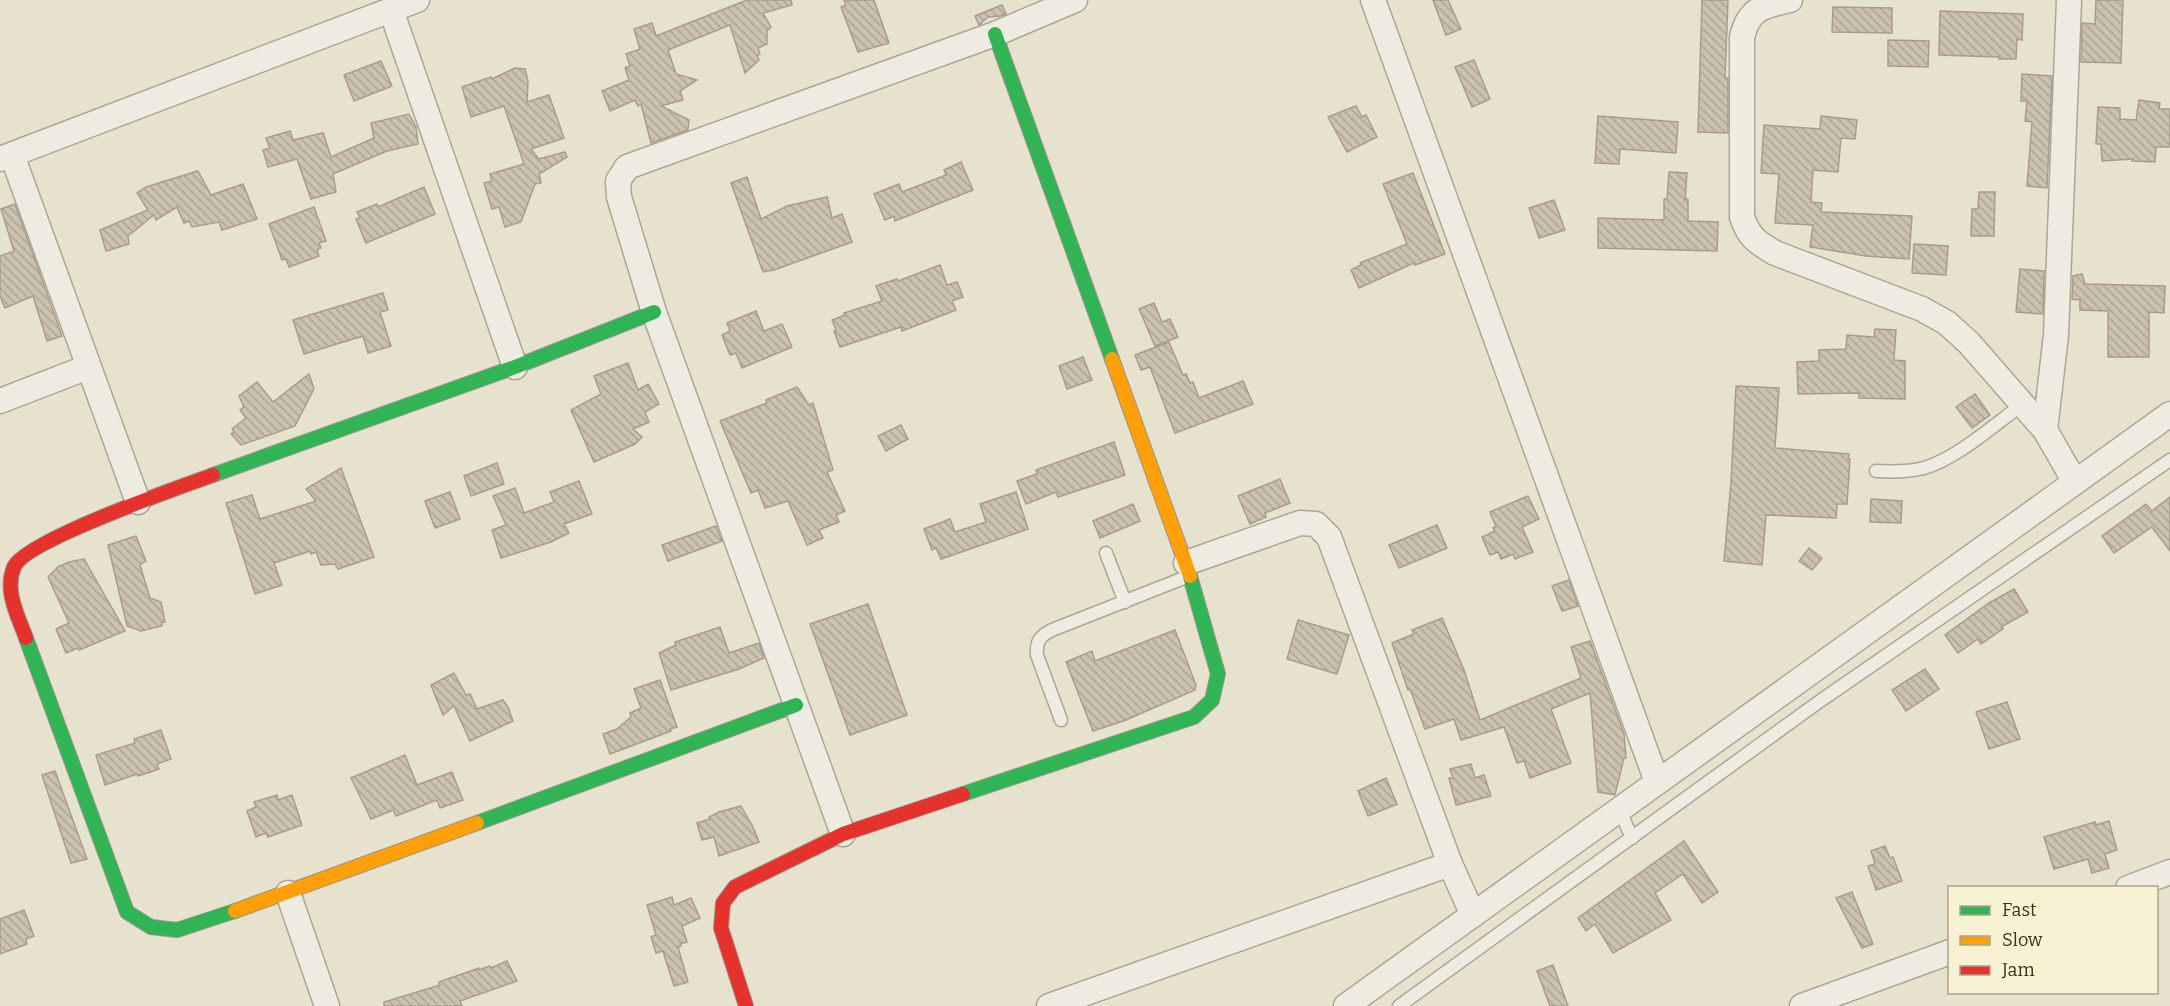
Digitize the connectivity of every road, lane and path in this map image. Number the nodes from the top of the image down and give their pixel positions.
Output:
1 (417, 0) edge
2 (1075, 0) edge
3 (1373, 0) edge
4 (1790, 0) edge
5 (2069, 0) edge
6 (392, 10) junction
7 (995, 34) junction
8 (6, 157) edge
9 (654, 312) junction
10 (88, 367) junction
11 (515, 368) junction
12 (0, 401) edge
13 (2023, 404) junction
14 (2170, 414) edge
15 (2045, 430) junction
16 (2170, 460) edge
17 (1876, 471) dead end
18 (2075, 482) junction
19 (138, 502) junction
20 (1106, 553) dead end
21 (1188, 569) junction
22 (1125, 602) junction
23 (796, 705) junction
24 (1061, 720) dead end
25 (1657, 782) junction
26 (1620, 810) junction
27 (843, 834) junction
28 (1632, 838) junction
29 (1450, 864) junction
30 (2170, 872) edge
31 (2133, 886) edge
32 (288, 893) junction
33 (1473, 915) junction
34 (1948, 953) edge
35 (327, 1006) edge
36 (746, 1006) edge
37 (1048, 1006) edge
38 (1346, 1006) edge
39 (1399, 1006) edge
40 (1802, 1006) edge

1 - 6 street
2 - 7 street
3 - 25 street
4 - 13 street
5 - 15 street
6 - 8 street
6 - 11 street
7 - 9 street
7 - 21 street
8 - 10 street
9 - 11 street
9 - 23 street
10 - 12 street
10 - 19 street
11 - 19 street
13 - 15 street
13 - 17 lane
14 - 18 street
15 - 18 street
16 - 28 lane
18 - 25 street
19 - 32 street
20 - 22 lane
21 - 22 lane
21 - 27 street
21 - 29 street
22 - 24 lane
23 - 27 street
23 - 32 street
25 - 26 street
26 - 28 lane
26 - 33 street
27 - 36 street
28 - 39 lane
29 - 33 street
29 - 37 street
30 - 31 street
32 - 35 street
33 - 38 street
34 - 40 street

